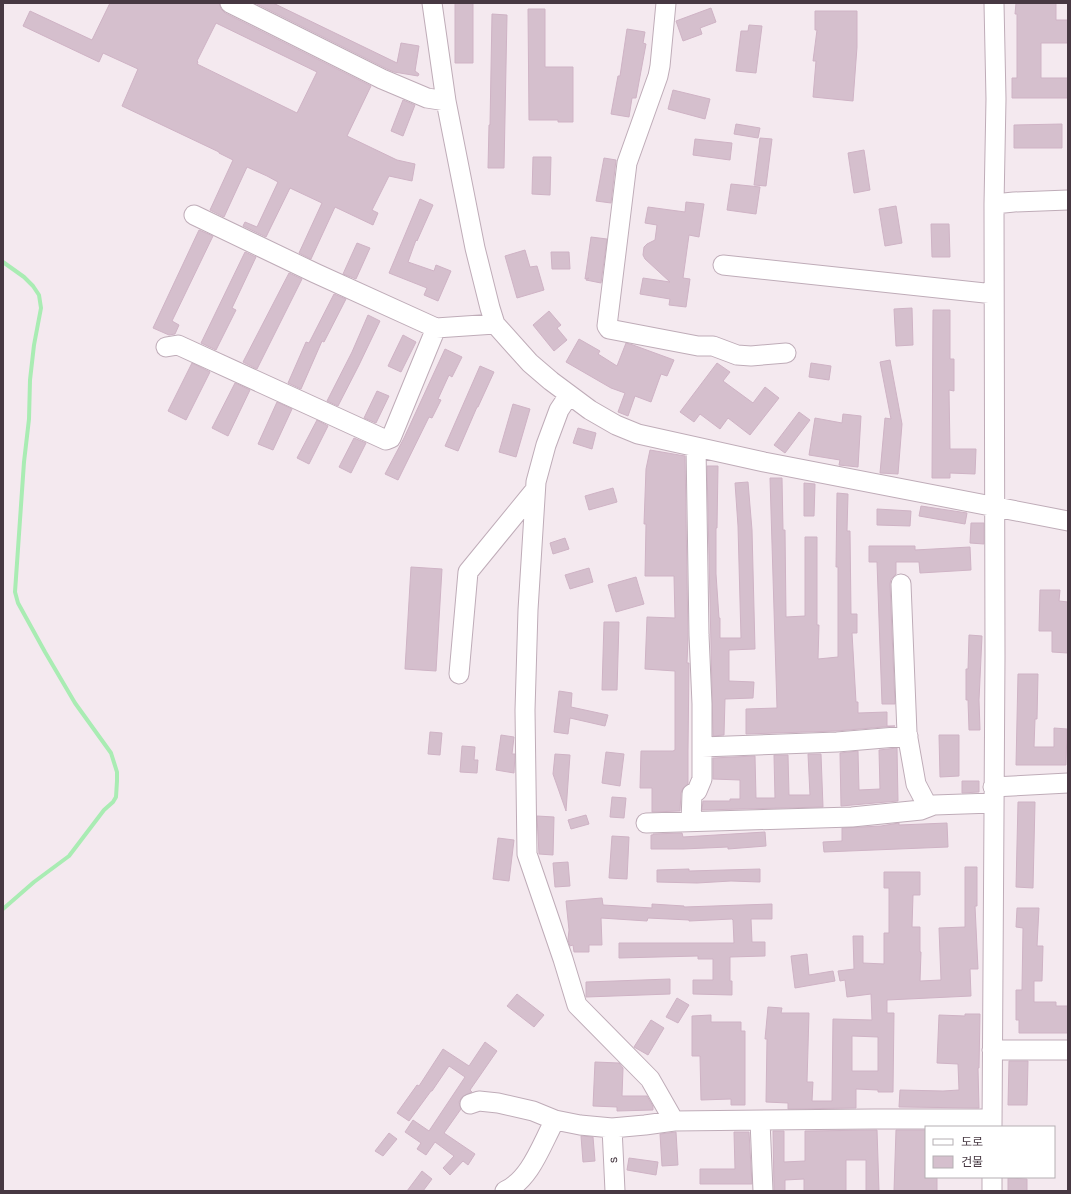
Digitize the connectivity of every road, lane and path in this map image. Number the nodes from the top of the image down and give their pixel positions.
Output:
1 (230, 3) edge
2 (432, 3) edge
3 (665, 3) edge
4 (994, 3) edge
5 (446, 101) junction
6 (1068, 200) edge
7 (994, 204) junction
8 (194, 215) dead end
9 (723, 265) dead end
10 (994, 294) junction
11 (495, 324) junction
12 (436, 328) junction
13 (166, 347) dead end
14 (786, 354) dead end
15 (569, 395) junction
16 (696, 447) junction
17 (535, 490) junction
18 (995, 506) junction
19 (1068, 521) edge
20 (901, 584) dead end
21 (459, 674) dead end
22 (908, 736) junction
23 (702, 747) junction
24 (1068, 783) edge
25 (993, 795) junction
26 (928, 807) junction
27 (691, 821) junction
28 (646, 823) dead end
29 (992, 1050) junction
30 (1068, 1050) edge
31 (470, 1104) dead end
32 (555, 1120) junction
33 (674, 1121) junction
34 (760, 1121) junction
35 (991, 1123) edge
36 (612, 1128) junction
37 (992, 1178) edge
38 (505, 1191) edge
39 (615, 1191) edge
40 (763, 1191) edge
41 (992, 1191) edge

1 - 5 street
2 - 5 street
3 - 14 street
4 - 7 street
5 - 11 street
6 - 7 street
7 - 10 street
8 - 12 street
9 - 10 street
10 - 18 street
11 - 12 street
11 - 15 street
12 - 13 street
15 - 16 street
15 - 17 street
16 - 18 street
16 - 23 street
17 - 21 street
17 - 33 street
18 - 19 street
18 - 25 street
20 - 22 street
22 - 23 street
22 - 26 street
23 - 27 street
24 - 25 street
25 - 26 street
25 - 29 street
26 - 27 street
27 - 28 street
29 - 30 street
29 - 35 street
31 - 32 street
32 - 36 street
32 - 38 street
33 - 34 street
33 - 36 street
34 - 35 street
34 - 40 street
36 - 39 street, s
37 - 41 street

